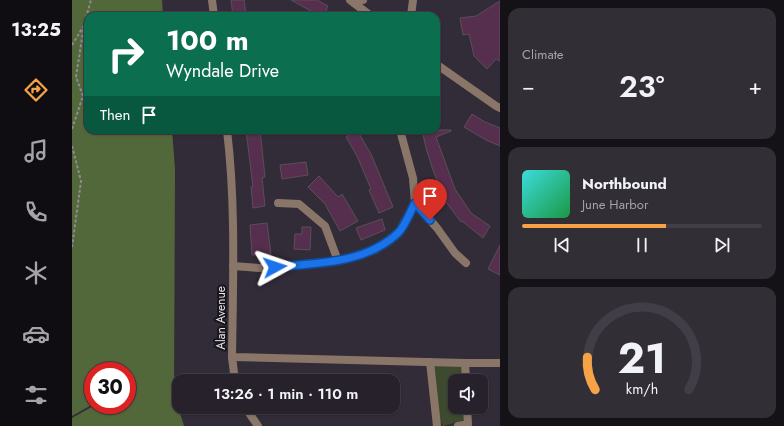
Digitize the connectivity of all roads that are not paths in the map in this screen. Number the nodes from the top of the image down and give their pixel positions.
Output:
1 (212, 0) edge
2 (363, 0) edge
3 (413, 0) edge
4 (352, 2) edge
5 (214, 12) edge
6 (366, 12) edge
7 (412, 12) edge
8 (440, 67) edge
9 (500, 108) edge
10 (227, 134) edge
11 (401, 134) edge
12 (278, 203) dead end
13 (415, 203) junction
14 (338, 261) junction
15 (466, 263) dead end
16 (233, 266) junction
17 (232, 357) junction
18 (430, 362) junction
19 (500, 363) edge
20 (465, 364) junction
21 (234, 374) edge
22 (466, 374) edge
23 (250, 414) edge
24 (467, 414) edge
25 (258, 426) edge
26 (437, 426) edge
27 (458, 426) edge

1 - 5 street
2 - 4 street
3 - 7 street
4 - 6 street
8 - 9 street
10 - 16 street, Alan Avenue
11 - 13 street
12 - 14 street
13 - 14 street
13 - 15 street
14 - 16 street
16 - 17 street, Alan Avenue
17 - 18 street, Alan Avenue
17 - 21 street
18 - 20 street, Alan Avenue
18 - 26 street
19 - 20 street, Alan Avenue
20 - 22 street
23 - 25 street
24 - 27 street

